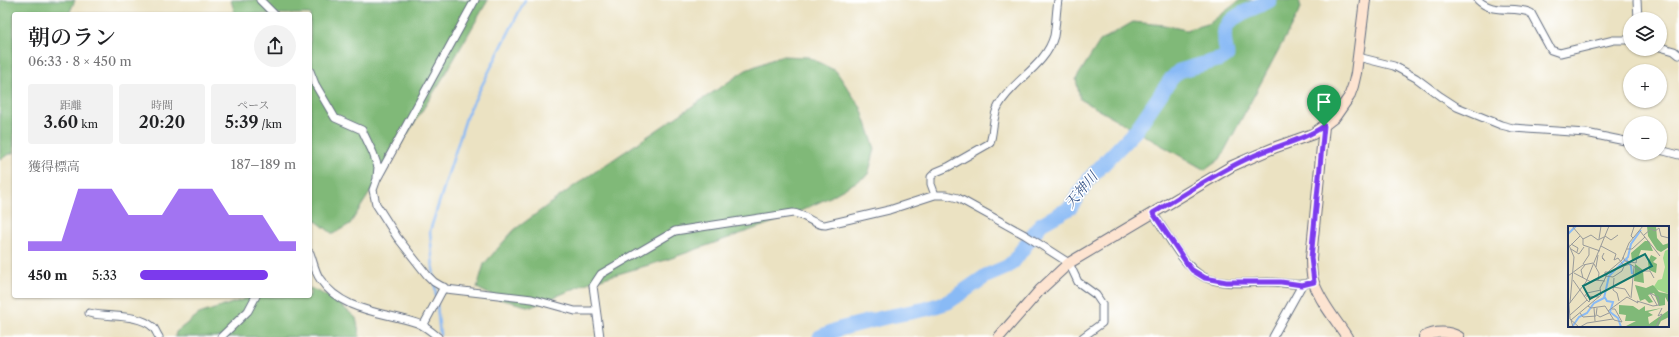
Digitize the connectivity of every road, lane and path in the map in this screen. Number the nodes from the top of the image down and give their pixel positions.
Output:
1 (260, 0) edge
2 (475, 0) edge
3 (1058, 0) edge
4 (1365, 0) edge
5 (1478, 0) edge
6 (1637, 0) edge
7 (272, 12) edge
8 (1638, 12) edge
9 (1623, 40) edge
10 (1667, 49) edge
11 (1679, 55) edge
12 (1358, 57) junction
13 (312, 76) edge
14 (1324, 126) junction
15 (1623, 141) edge
16 (1667, 152) edge
17 (1679, 155) edge
18 (377, 179) junction
19 (935, 195) junction
20 (1153, 213) junction
21 (312, 259) edge
22 (1070, 263) junction
23 (1314, 282) junction
24 (1302, 285) junction
25 (444, 287) junction
26 (255, 298) edge
27 (596, 311) junction
28 (89, 313) dead end
29 (423, 326) junction
30 (159, 337) edge
31 (221, 337) edge
32 (438, 337) edge
33 (600, 337) edge
34 (999, 337) edge
35 (1083, 337) edge
36 (1273, 337) edge
37 (1348, 337) edge
38 (1424, 337) edge
39 (1459, 337) edge

1 - 7 street
2 - 18 street
3 - 19 street
4 - 12 street
5 - 9 street
6 - 8 street
10 - 11 street
12 - 14 street
12 - 15 street
13 - 18 street
14 - 20 street
14 - 23 street
16 - 17 street
18 - 25 street
19 - 22 street
19 - 27 street
20 - 22 street
20 - 24 street
21 - 29 street
22 - 34 street
22 - 35 street
23 - 24 street
23 - 37 street
24 - 36 street
25 - 27 street
25 - 29 street
26 - 31 street
27 - 33 street
28 - 30 street
29 - 32 street
38 - 39 street

